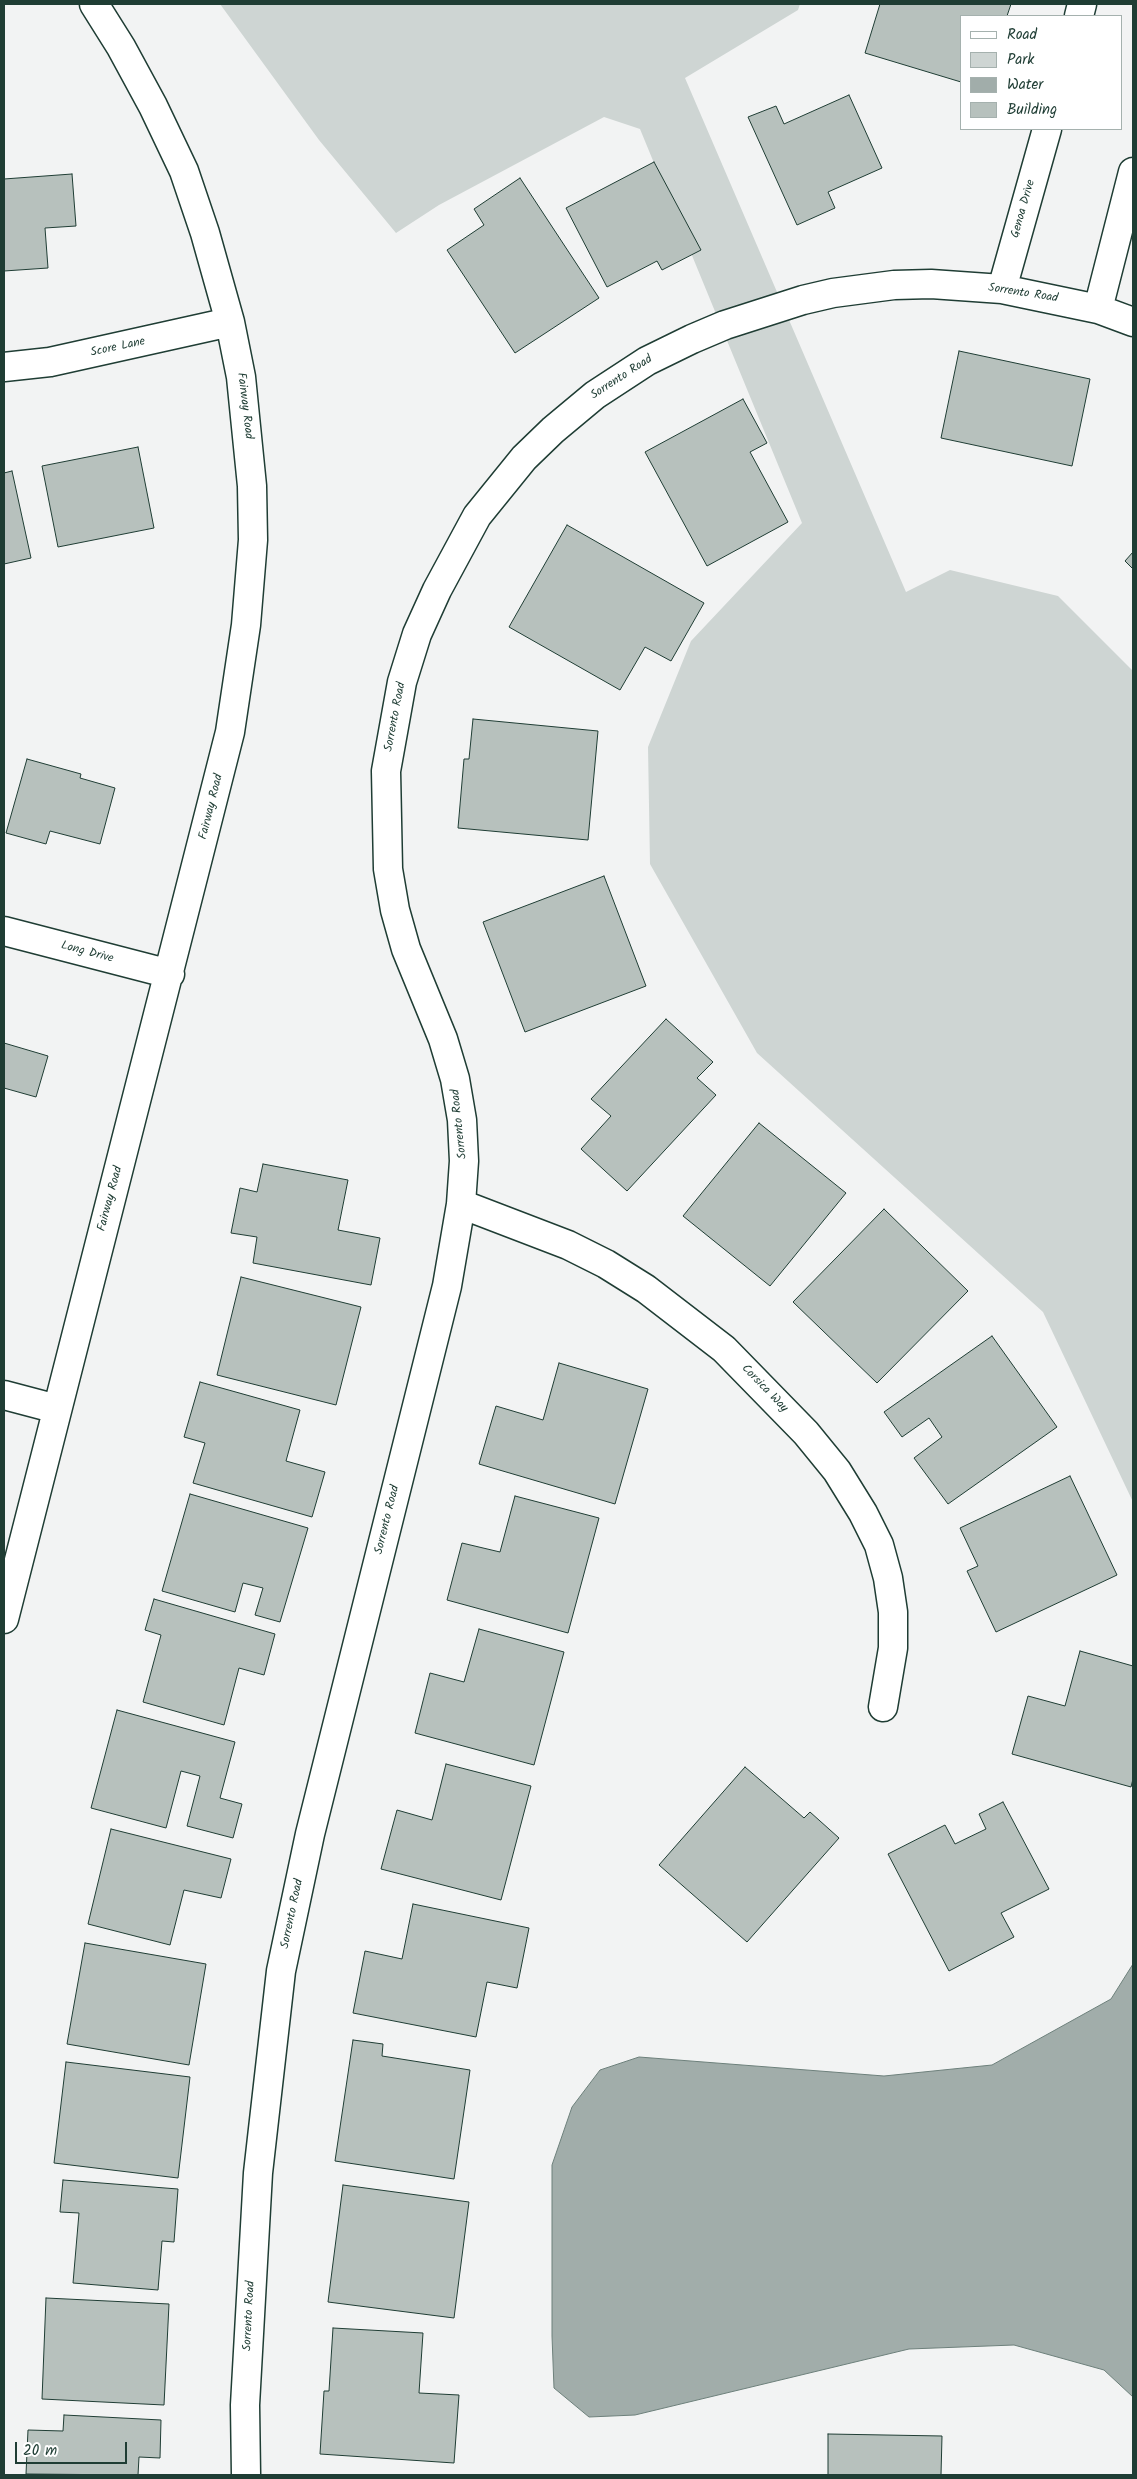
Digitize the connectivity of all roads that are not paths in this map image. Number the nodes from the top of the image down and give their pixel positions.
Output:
1 (94, 4) edge
2 (1047, 130) edge
3 (1133, 172) edge
4 (1002, 289) junction
5 (1098, 308) junction
6 (230, 322) junction
7 (1133, 322) edge
8 (4, 367) edge
9 (4, 931) edge
10 (170, 974) junction
11 (461, 1204) junction
12 (4, 1395) edge
13 (57, 1409) junction
14 (4, 1619) edge
15 (883, 1707) dead end
16 (246, 2475) edge

1 - 6 street, Fairway Road
2 - 4 street, Genoa Drive
3 - 5 street
4 - 5 street, Sorrento Road
4 - 11 street, Sorrento Road
5 - 7 street, Sorrento Road
6 - 8 street, Score Lane
6 - 10 street, Fairway Road
9 - 10 street, Long Drive
10 - 13 street, Fairway Road
11 - 15 street, Corsica Way
11 - 16 street, Sorrento Road
12 - 13 street
13 - 14 street, Fairway Road

